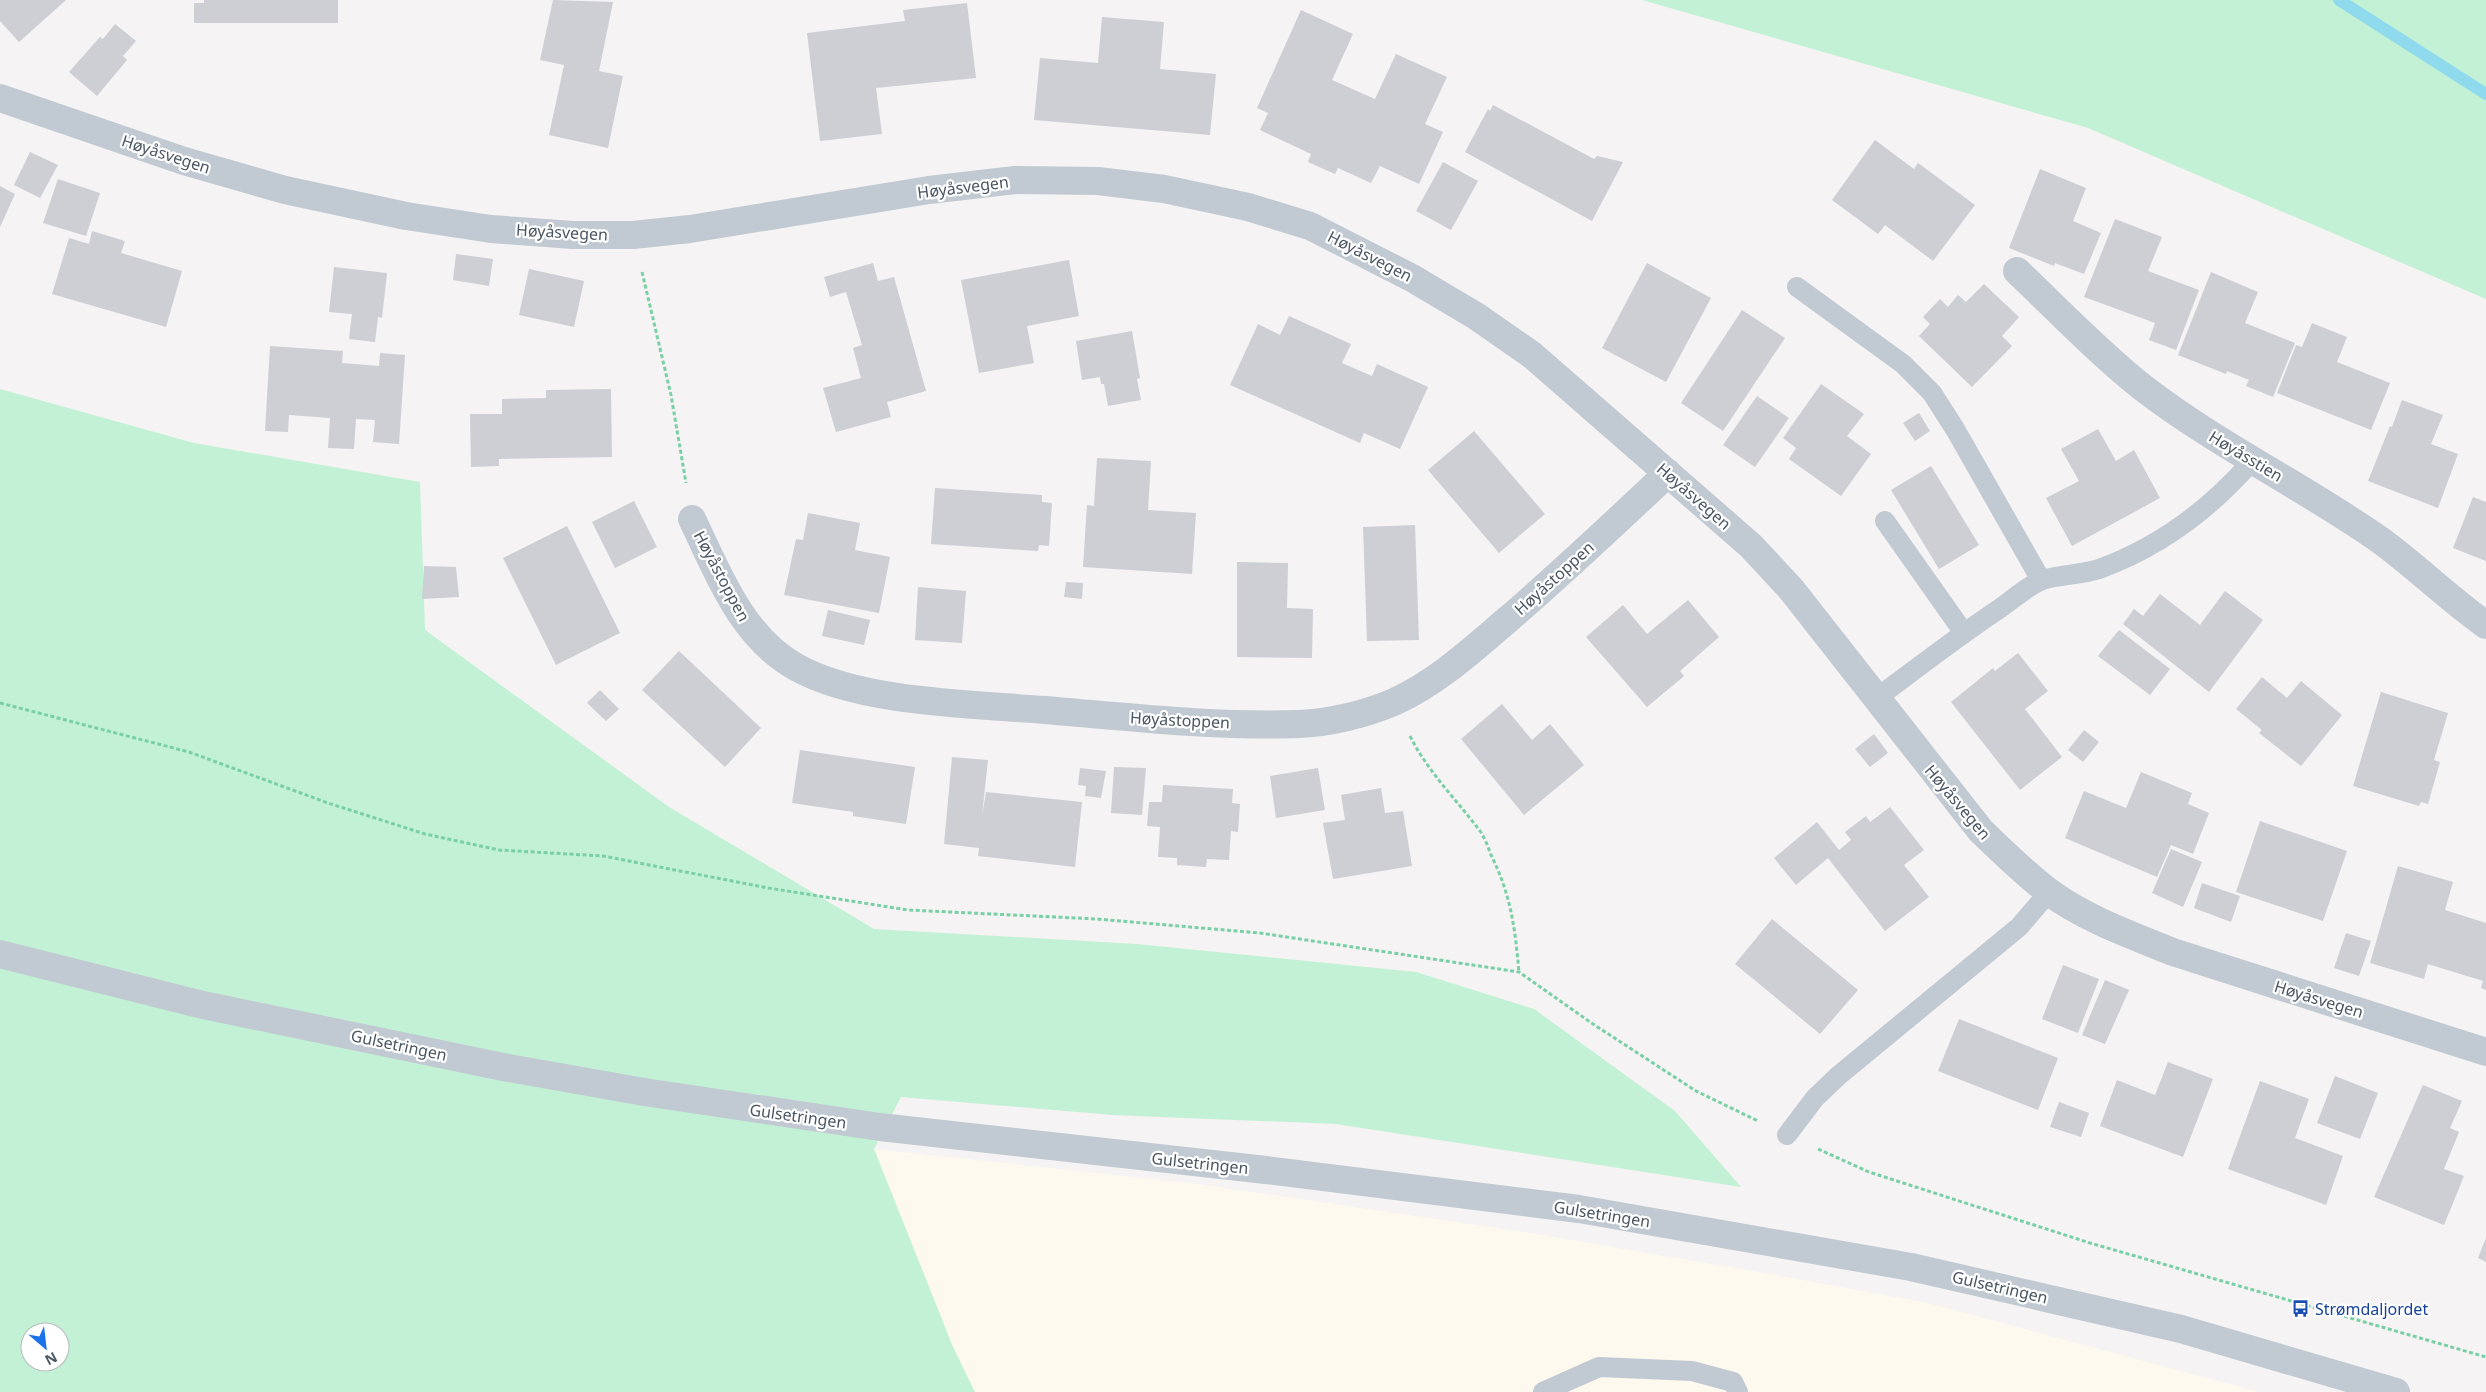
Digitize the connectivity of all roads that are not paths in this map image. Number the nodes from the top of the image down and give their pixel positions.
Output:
1 (0, 98) edge
2 (2017, 271) dead end
3 (1797, 288) dead end
4 (2252, 461) junction
5 (1668, 473) junction
6 (692, 519) road end
7 (1885, 521) dead end
8 (2041, 580) junction
9 (2486, 625) edge
10 (1964, 633) junction
11 (1876, 698) junction
12 (2049, 892) junction
13 (0, 954) edge
14 (2486, 1052) edge
15 (1787, 1135) road end
16 (1543, 1392) edge
17 (1738, 1392) edge
18 (2396, 1392) edge

1 - 5 street, Høyåsvegen
2 - 4 street, Høyåsstien
3 - 8 lane
4 - 8 lane
4 - 9 street, Høyåsstien
5 - 6 street, Høyåstoppen
5 - 11 street, Høyåsvegen
7 - 10 lane
8 - 10 lane
10 - 11 lane
11 - 12 street, Høyåsvegen
12 - 14 street, Høyåsvegen
12 - 15 lane
13 - 18 street, Gulsetringen
16 - 17 lane

